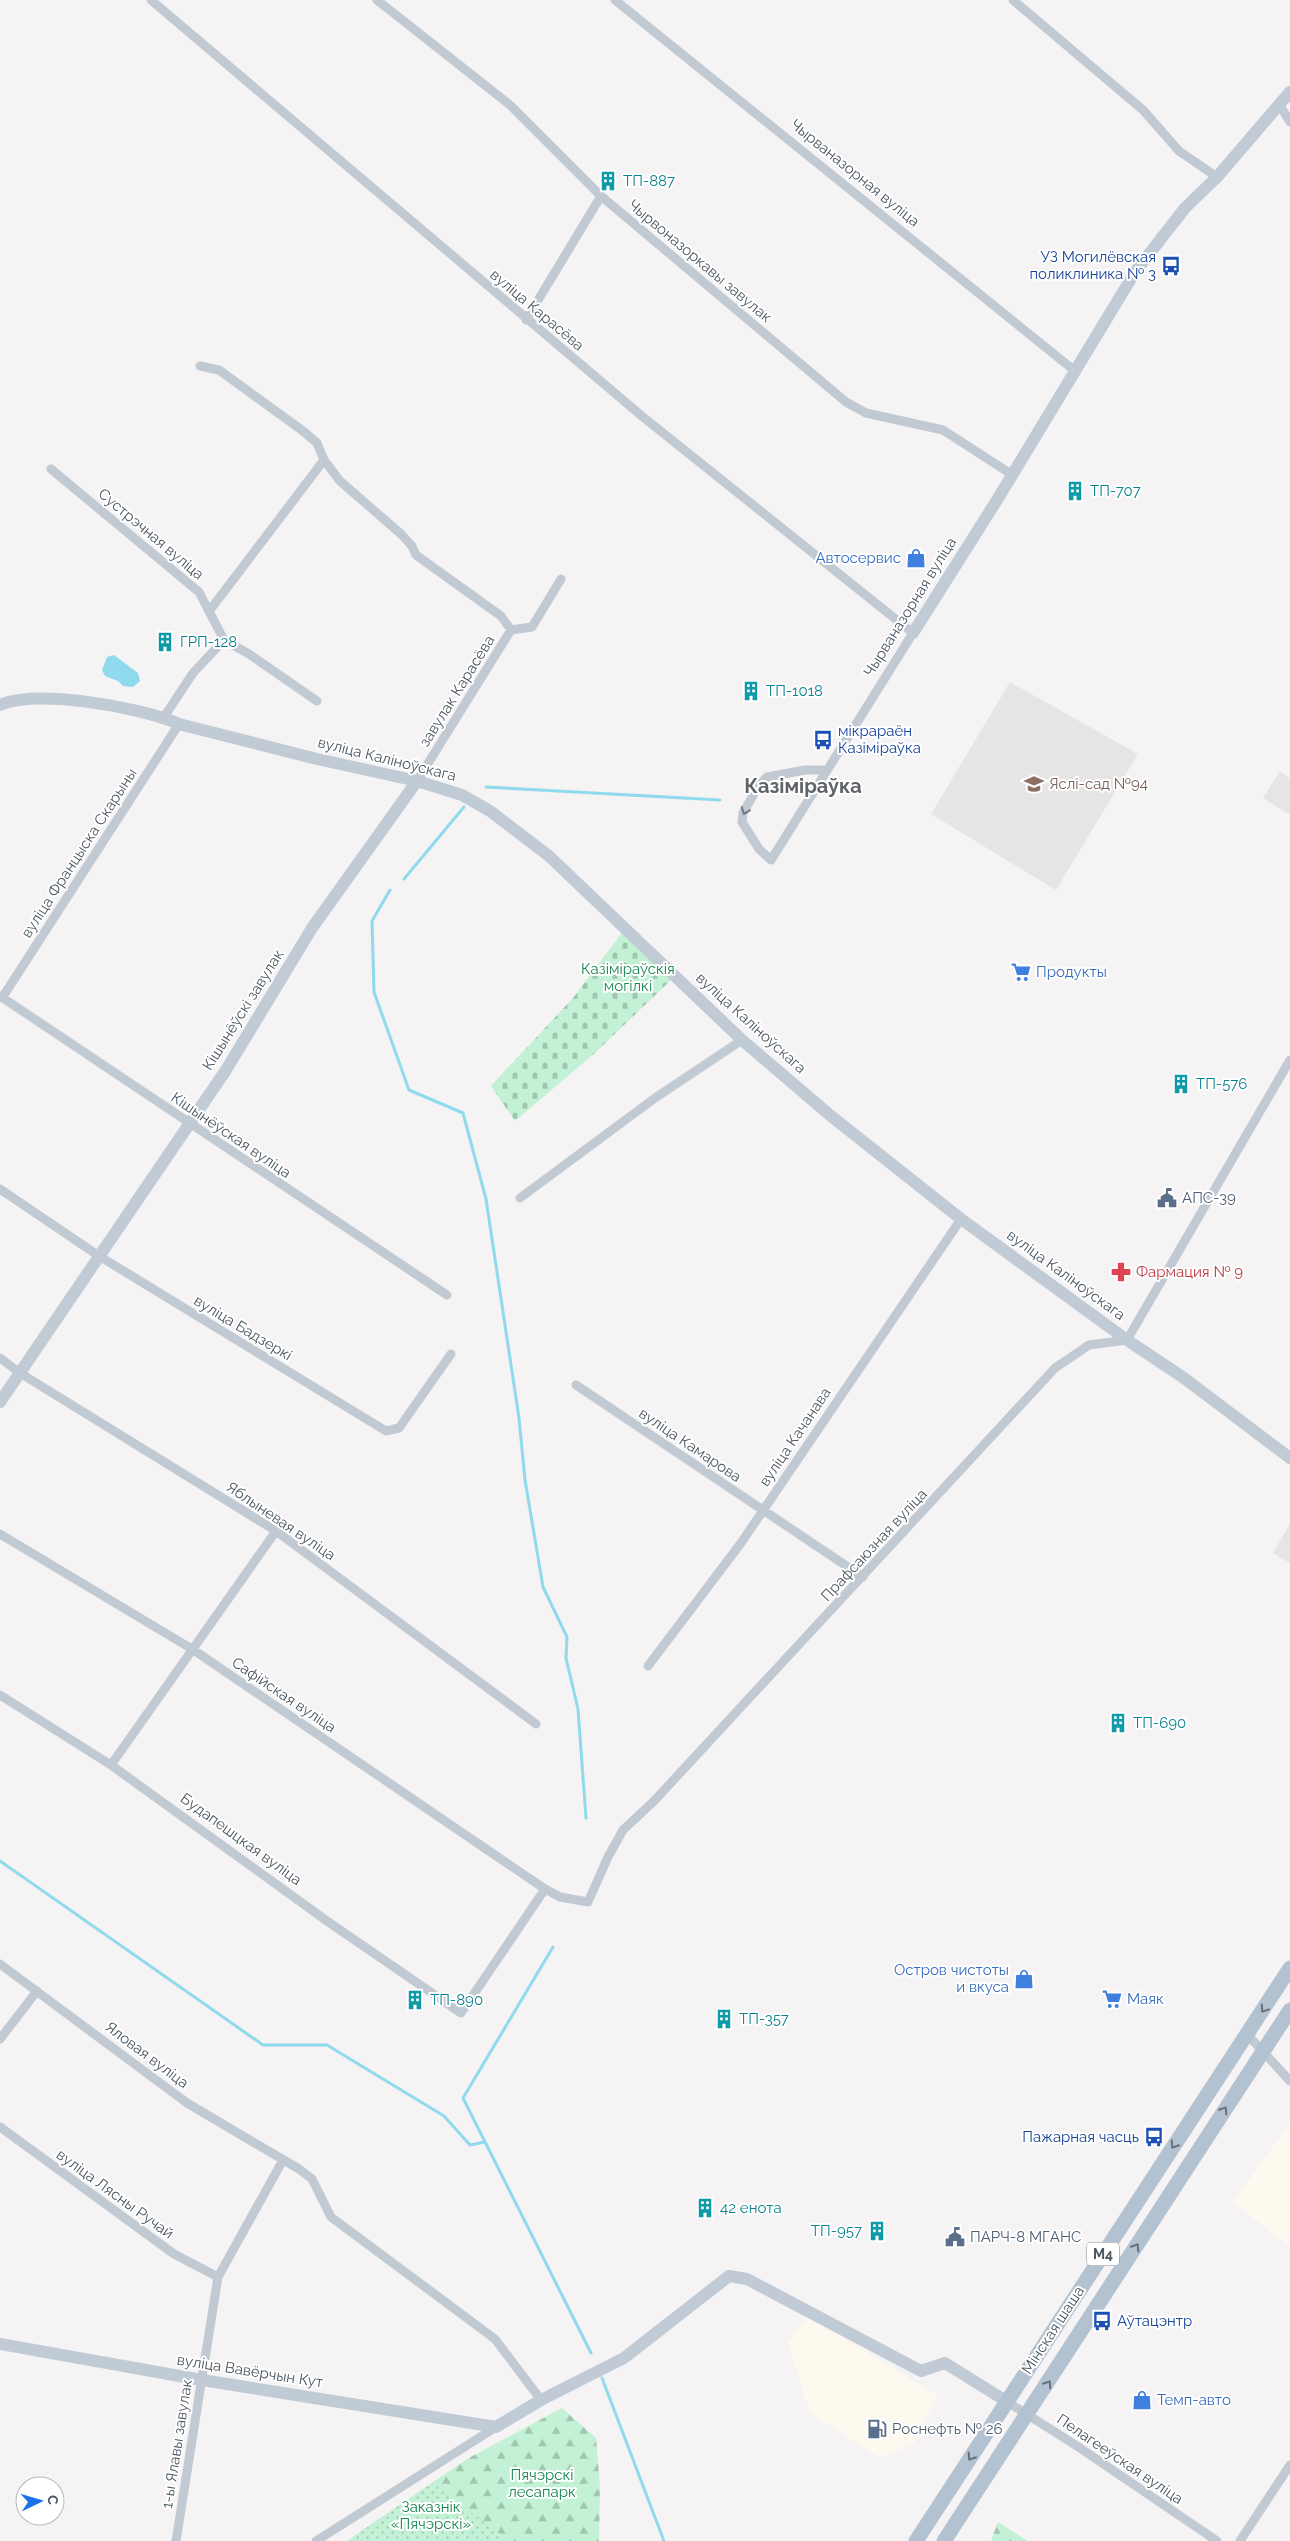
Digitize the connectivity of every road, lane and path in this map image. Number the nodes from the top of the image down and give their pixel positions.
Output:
1 (151, 0) edge
2 (377, 0) edge
3 (615, 0) edge
4 (1013, 0) edge
5 (1290, 92) edge
6 (1279, 104) junction
7 (1290, 122) edge
8 (1217, 177) junction
9 (601, 196) junction
10 (526, 320) junction
11 (200, 366) dead end
12 (1075, 371) junction
13 (324, 460) junction
14 (51, 469) dead end
15 (1011, 474) junction
16 (561, 580) dead end
17 (210, 610) junction
18 (511, 630) junction
19 (913, 633) junction
20 (224, 640) junction
21 (317, 701) dead end
22 (0, 706) edge
23 (164, 717) junction
24 (178, 724) junction
25 (827, 770) junction
26 (417, 781) junction
27 (1, 997) edge
28 (742, 1040) junction
29 (1290, 1060) edge
30 (190, 1124) junction
31 (0, 1189) edge
32 (520, 1198) dead end
33 (961, 1220) junction
34 (99, 1256) junction
35 (447, 1295) dead end
36 (1127, 1340) junction
37 (451, 1354) dead end
38 (0, 1358) edge
39 (20, 1373) junction
40 (576, 1385) dead end
41 (0, 1402) edge
42 (1290, 1458) edge
43 (762, 1510) junction
44 (276, 1531) junction
45 (0, 1534) edge
46 (863, 1577) junction
47 (192, 1649) junction
48 (648, 1666) dead end
49 (0, 1695) edge
50 (536, 1724) dead end
51 (111, 1765) junction
52 (545, 1889) junction
53 (0, 1964) edge
54 (1290, 1968) edge
55 (37, 1991) junction
56 (1290, 2010) edge
57 (1247, 2034) junction
58 (0, 2039) edge
59 (1264, 2052) junction
60 (1290, 2081) edge
61 (0, 2127) edge
62 (283, 2160) junction
63 (218, 2277) junction
64 (0, 2344) edge
65 (202, 2380) junction
66 (541, 2400) junction
67 (1006, 2401) junction
68 (1028, 2415) junction
69 (496, 2427) junction
70 (1290, 2466) edge
71 (176, 2541) edge
72 (316, 2541) edge
73 (916, 2541) edge
74 (944, 2541) edge
75 (1217, 2541) edge
76 (1240, 2541) edge

1 - 10 street, вуліца Карасёва
2 - 9 street, Чырвоназоркавы завулак
3 - 12 street, Чырваназорная вуліца
4 - 8 street
5 - 6 street, Чырваназорная вуліца
6 - 7 street
6 - 8 street, Чырваназорная вуліца
8 - 12 street, Чырваназорная вуліца
9 - 10 street
9 - 15 street, Чырвоназоркавы завулак
10 - 19 street, вуліца Карасёва
11 - 13 street
12 - 15 street, Чырваназорная вуліца
13 - 17 street
13 - 18 street
14 - 17 street, Сустрэчная вуліца
15 - 19 street, Чырваназорная вуліца
16 - 18 street, завулак Карасёва
17 - 20 street, Сустрэчная вуліца
18 - 26 street, завулак Карасёва
19 - 25 street, Чырваназорная вуліца
20 - 21 street
20 - 23 street
22 - 23 street, вуліца Каліноўскага
23 - 24 street, вуліца Каліноўскага
24 - 26 street, вуліца Каліноўскага
24 - 27 street, вуліца Францыска Скарыны
25 -> 25 street, Чырваназорная вуліца
26 - 28 street, вуліца Каліноўскага
26 - 30 street, Кішынёўскі завулак
27 - 30 street, Кішынёўская вуліца
28 - 32 street
28 - 33 street, вуліца Каліноўскага
29 - 36 street
30 - 34 street, Кішынёўскі завулак
30 - 35 street, Кішынёўская вуліца
31 - 34 street, вуліца Бадзеркі
33 - 36 street, вуліца Каліноўскага
33 - 43 street, вуліца Качанава
34 - 37 street, вуліца Бадзеркі
34 - 39 street
36 - 42 street, вуліца Каліноўскага
36 - 46 street, Прафсаюзная вуліца
38 - 39 street, Яблыневая вуліца
39 - 41 street
39 - 44 street, Яблыневая вуліца
40 - 43 street, вуліца Камарова
43 - 46 street, вуліца Камарова
43 - 48 street, вуліца Качанава
44 - 47 street
44 - 50 street, Яблыневая вуліца
45 - 47 street, Сафійская вуліца
46 - 52 street, Прафсаюзная вуліца
47 - 51 street
47 - 52 street, Сафійская вуліца
49 - 51 street, Будапешцкая вуліца
51 - 52 street, Будапешцкая вуліца
53 - 55 street, Яловая вуліца
54 -> 57 main road, Мінская шаша / М4
55 - 58 street
55 - 62 street, Яловая вуліца
56 - 59 main road, Мінская шаша / М4
57 - 59 street
57 -> 67 main road, Мінская шаша / М4
59 - 60 street
68 -> 59 main road, Мінская шаша / М4
61 - 63 street, вуліца Лясны Ручай
62 - 63 street, 1-ы Ялавы завулак
62 - 66 street, Яловая вуліца
63 - 65 street, 1-ы Ялавы завулак
64 - 65 street, вуліца Вавёрчын Кут
65 - 69 street, вуліца Вавёрчын Кут
65 - 71 street, 1-ы Ялавы завулак
66 - 67 street
66 - 69 street
67 - 68 street, Пелагееўская вуліца
67 -> 73 main road, Мінская шаша / М4
68 - 74 main road, Мінская шаша / М4
68 - 75 street, Пелагееўская вуліца
69 - 72 street
70 - 76 street

